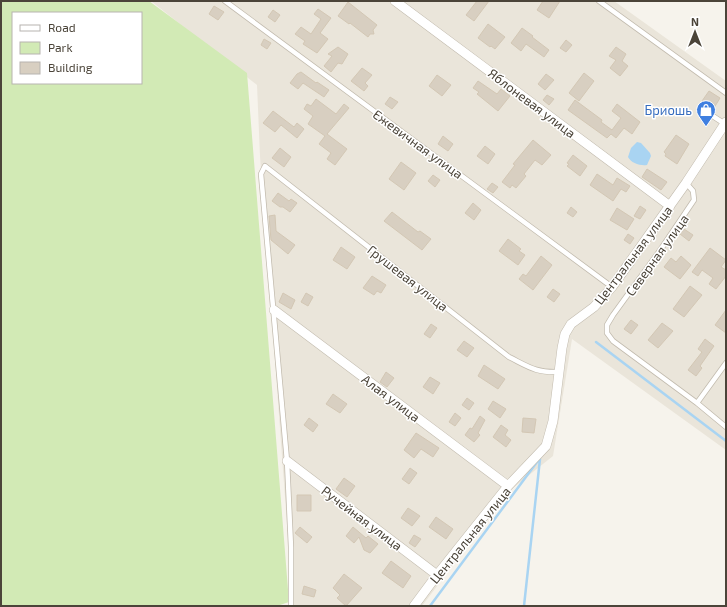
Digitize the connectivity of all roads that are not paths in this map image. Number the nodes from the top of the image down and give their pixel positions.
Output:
1 (225, 1) edge
2 (395, 1) edge
3 (599, 1) edge
4 (726, 93) edge
5 (702, 109) dead end
6 (726, 123) edge
7 (686, 183) junction
8 (670, 206) junction
9 (612, 287) junction
10 (274, 310) junction
11 (726, 363) edge
12 (559, 372) junction
13 (697, 403) junction
14 (726, 428) edge
15 (287, 461) junction
16 (508, 486) junction
17 (437, 575) junction
18 (290, 606) edge
19 (414, 606) edge

1 - 9 lane, Ежевичная улица
2 - 8 street, Яблоневая улица
3 - 4 lane
5 - 6 lane
6 - 7 street, Центральная улица
7 - 8 street, Центральная улица
7 - 13 lane, Северная улица
8 - 9 street, Центральная улица
9 - 12 street, Центральная улица
10 - 12 lane, Грушевая улица
10 - 15 lane
10 - 16 street, Алая улица
11 - 13 lane
12 - 16 street, Центральная улица
13 - 14 lane
15 - 17 street, Ручейная улица
15 - 18 lane
16 - 17 street, Центральная улица
17 - 19 street, Центральная улица

